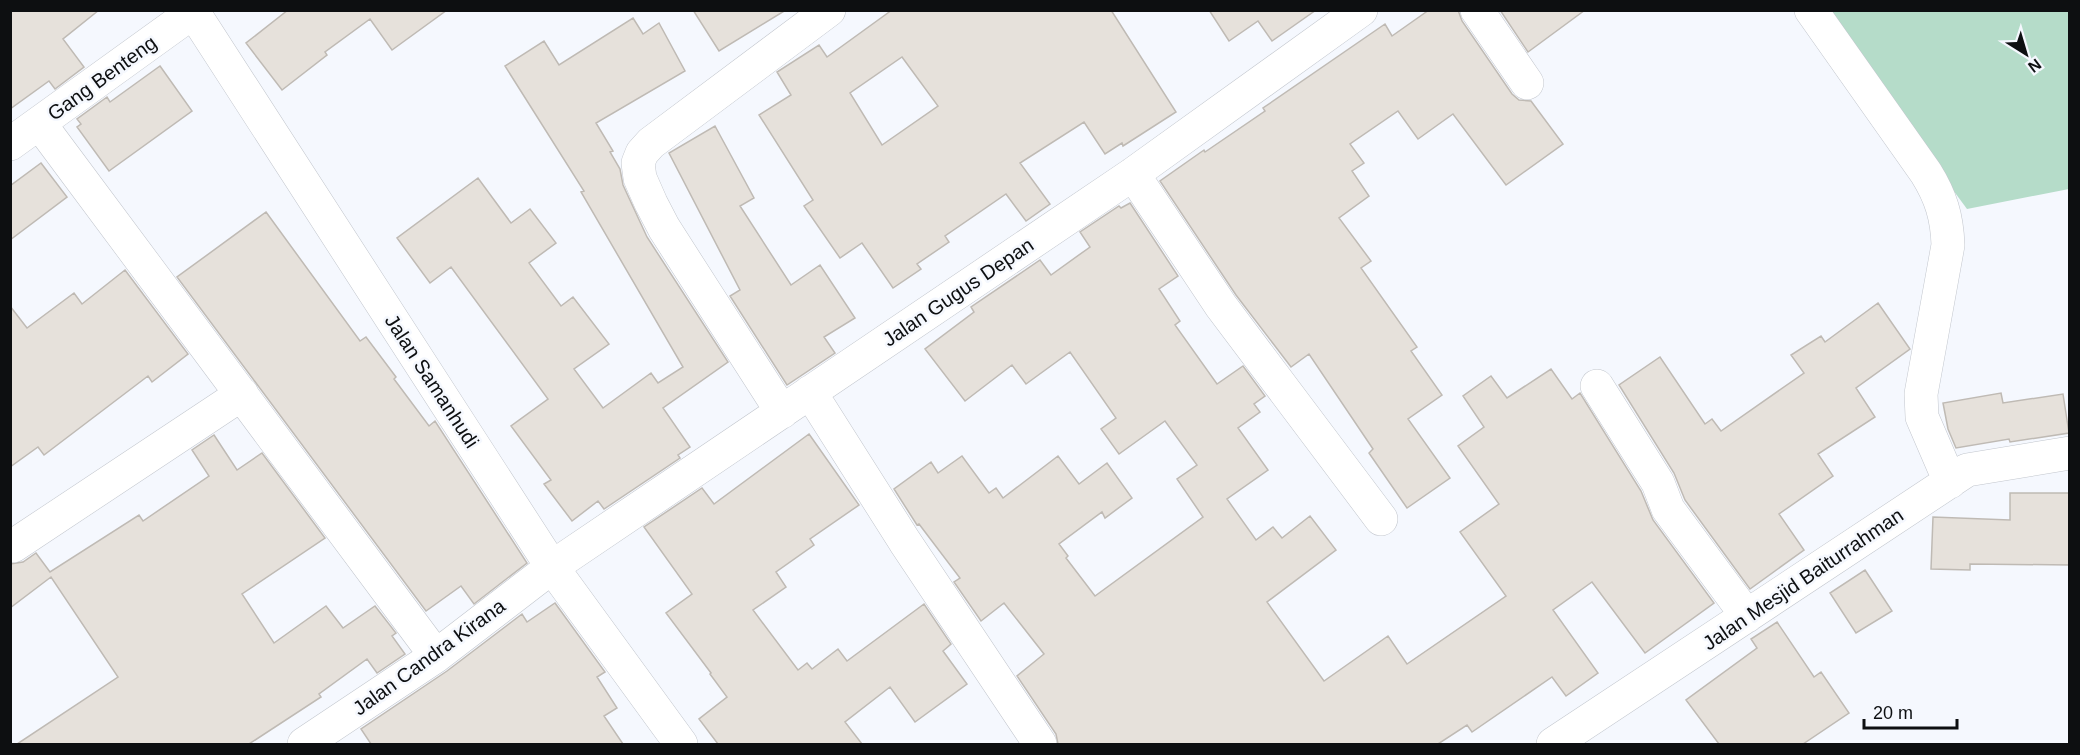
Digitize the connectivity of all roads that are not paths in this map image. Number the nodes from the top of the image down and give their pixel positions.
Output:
1 (829, 10) edge
2 (1477, 10) edge
3 (1811, 10) edge
4 (193, 11) edge
5 (1356, 12) edge
6 (1527, 83) dead end
7 (40, 124) junction
8 (10, 144) edge
9 (1133, 174) junction
10 (1597, 386) dead end
11 (810, 392) junction
12 (242, 394) junction
13 (782, 412) junction
14 (2070, 453) edge
15 (1950, 482) junction
16 (1381, 519) dead end
17 (13, 546) dead end
18 (552, 567) junction
19 (1747, 616) junction
20 (436, 656) junction
21 (304, 744) edge
22 (681, 744) edge
23 (1040, 744) edge
24 (1553, 744) edge

1 - 13 street
2 - 6 street
3 - 15 street
4 - 7 street, Gang Benteng
4 - 18 street, Jalan Samanhudi
5 - 9 street, Jalan Gugus Depan
7 - 8 street, Gang Benteng
7 - 12 street
9 - 11 street, Jalan Gugus Depan
9 - 16 street
10 - 19 street
11 - 13 street, Jalan Gugus Depan
11 - 23 street
12 - 17 street
12 - 20 street
13 - 18 street, Jalan Gugus Depan
14 - 15 street, Jalan Mesjid Baiturrahman
15 - 19 street, Jalan Mesjid Baiturrahman
18 - 20 street, Jalan Candra Kirana
18 - 22 street, Jalan Samanhudi
19 - 24 street, Jalan Mesjid Baiturrahman
20 - 21 street, Jalan Candra Kirana

